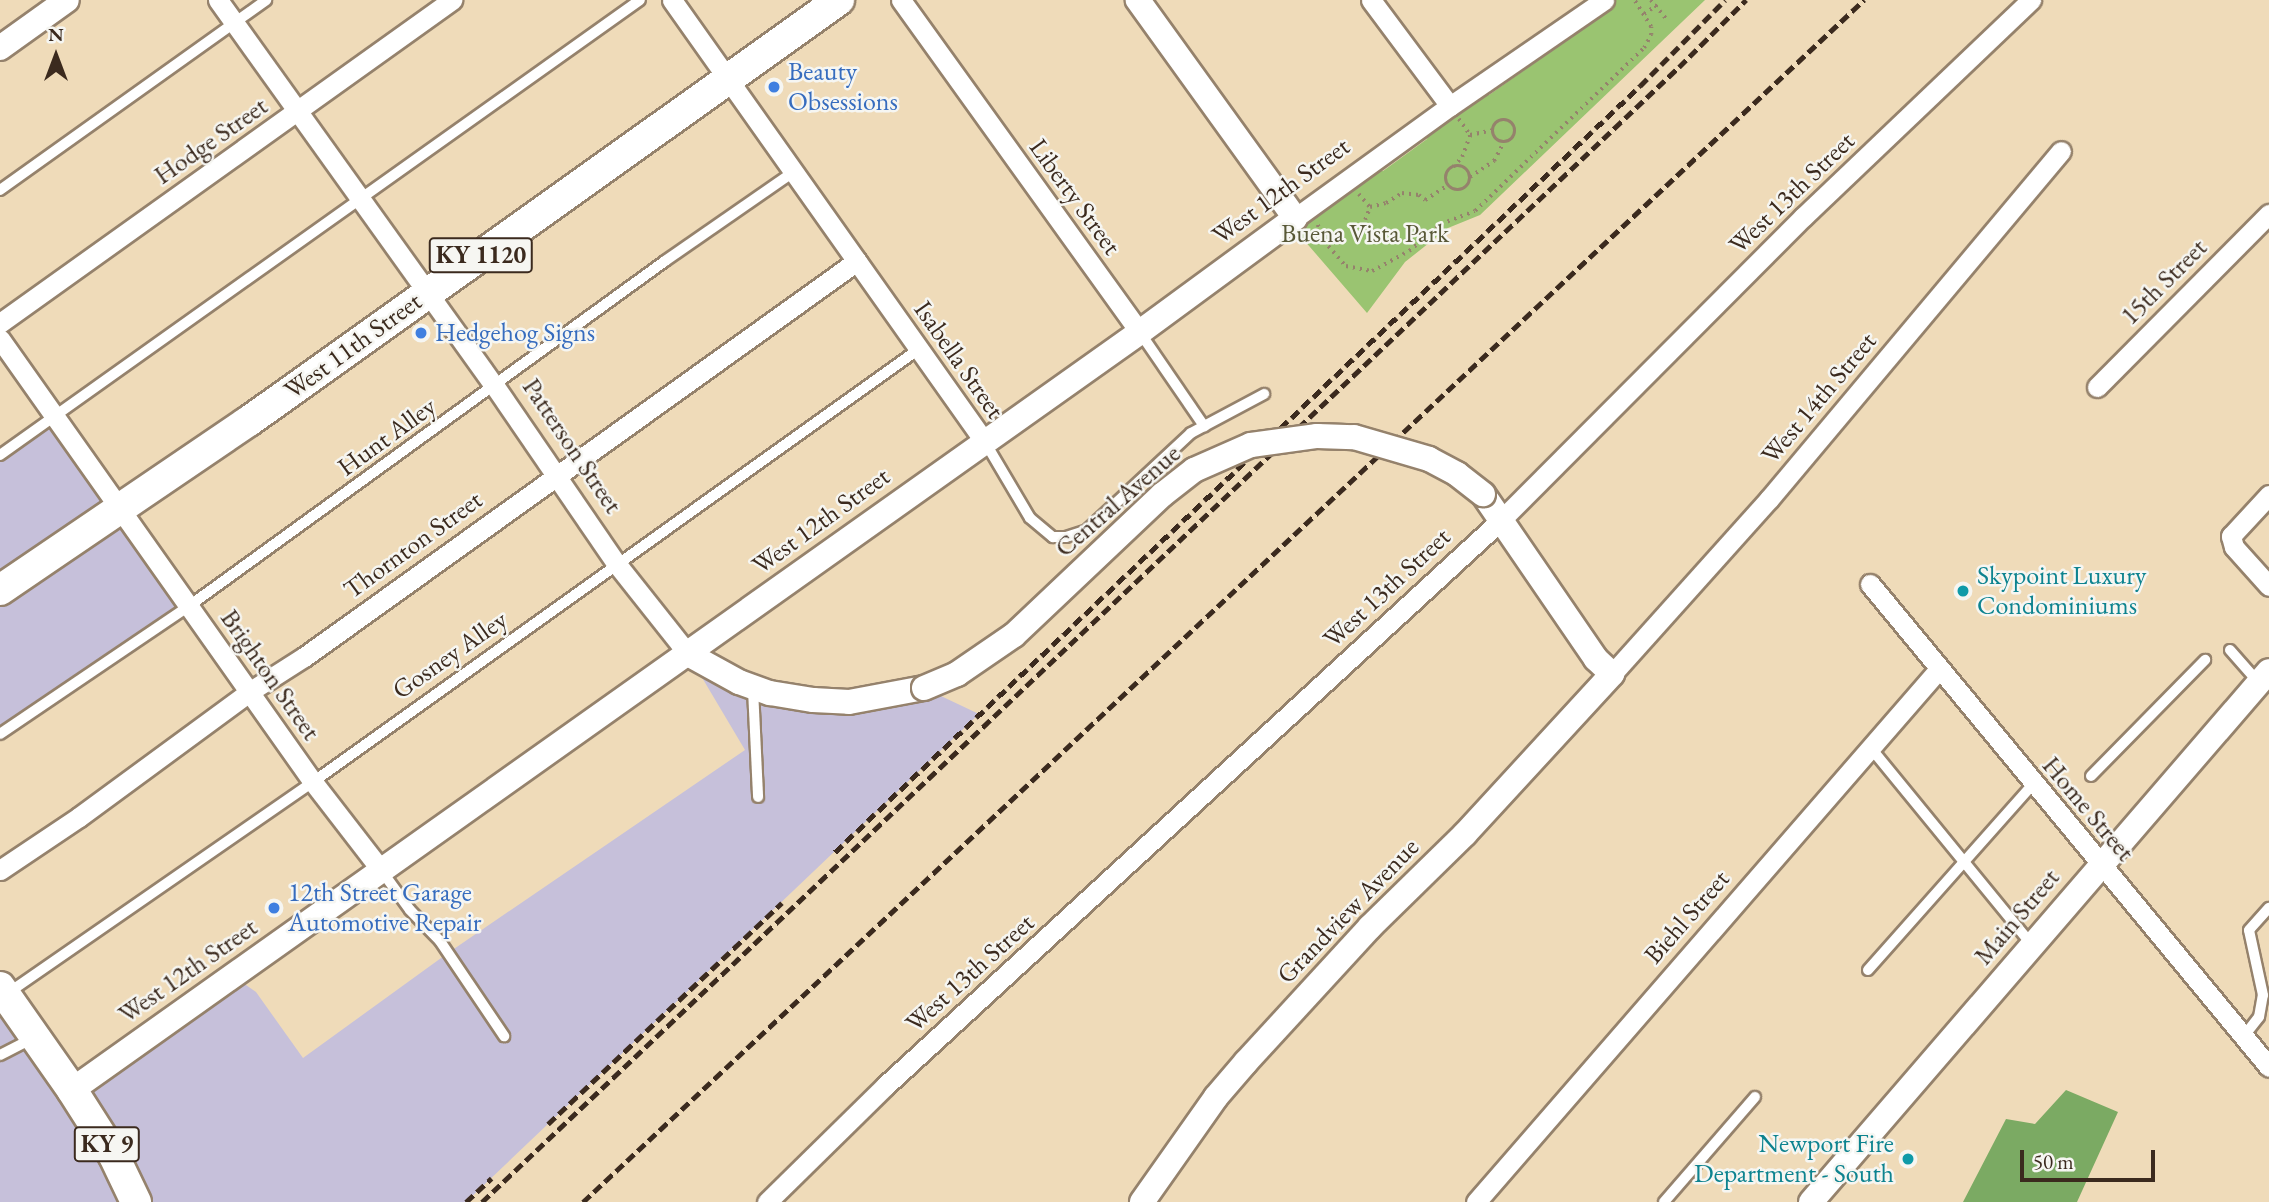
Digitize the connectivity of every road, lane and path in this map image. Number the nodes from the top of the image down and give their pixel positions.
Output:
1 (67, 0) edge
2 (218, 0) edge
3 (266, 0) edge
4 (452, 0) edge
5 (640, 0) edge
6 (672, 0) edge
7 (839, 0) edge
8 (901, 0) edge
9 (1138, 0) edge
10 (1371, 0) edge
11 (1604, 0) edge
12 (1634, 0) edge
13 (1651, 0) edge
14 (2031, 0) edge
15 (1657, 5) junction
16 (1644, 14) junction
17 (1667, 20) dead end
18 (235, 24) junction
19 (0, 48) edge
20 (730, 78) junction
21 (1450, 106) junction
22 (298, 111) junction
23 (1493, 130) junction
24 (1503, 143) junction
25 (2061, 151) dead end
26 (1451, 168) junction
27 (796, 171) junction
28 (1470, 177) junction
29 (1448, 185) junction
30 (0, 190) edge
31 (360, 198) junction
32 (1302, 213) junction
33 (2269, 214) edge
34 (1388, 229) dead end
35 (857, 261) junction
36 (428, 293) junction
37 (0, 323) edge
38 (1140, 332) junction
39 (0, 339) edge
40 (919, 349) junction
41 (495, 385) junction
42 (2097, 387) dead end
43 (1264, 394) dead end
44 (54, 416) junction
45 (1204, 426) junction
46 (984, 441) junction
47 (0, 455) edge
48 (556, 474) junction
49 (2269, 495) edge
50 (122, 510) junction
51 (1501, 520) junction
52 (616, 563) junction
53 (1870, 584) dead end
54 (2269, 586) edge
55 (0, 590) edge
56 (189, 606) junction
57 (2230, 650) dead end
58 (688, 654) junction
59 (2206, 660) dead end
60 (1939, 669) junction
61 (1612, 674) junction
62 (2264, 677) edge
63 (753, 687) junction
64 (924, 688) joint
65 (249, 692) junction
66 (0, 734) edge
67 (1870, 747) junction
68 (2091, 776) dead end
69 (313, 782) junction
70 (2033, 784) junction
71 (758, 797) dead end
72 (1964, 859) junction
73 (2100, 866) junction
74 (0, 870) edge
75 (381, 870) junction
76 (2269, 908) edge
77 (2033, 946) junction
78 (1868, 970) dead end
79 (3, 991) edge
80 (505, 1036) dead end
81 (2244, 1036) junction
82 (35, 1037) junction
83 (0, 1055) edge
84 (2269, 1066) edge
85 (72, 1090) junction
86 (1755, 1097) dead end
87 (136, 1202) edge
88 (766, 1202) edge
89 (1142, 1202) edge
90 (1476, 1202) edge
91 (1664, 1202) edge
92 (1811, 1202) edge

1 - 19 street
2 - 18 street, Patterson Street
3 - 18 lane
4 - 22 street, Hodge Street
5 - 31 lane
6 - 20 street, Isabella Street
7 - 20 main road, West 11th Street / KY 1120
8 - 38 street, Liberty Street
9 - 32 street
10 - 21 street
11 - 21 street, West 12th Street
12 - 16 path
13 - 15 path
14 - 51 street, West 13th Street
15 - 16 path
15 - 17 path
16 - 32 path
18 - 22 street, Patterson Street
18 - 30 lane
20 - 27 street, Isabella Street
20 - 36 main road, West 11th Street / KY 1120
21 - 32 street, West 12th Street
22 - 31 street, Patterson Street
22 - 37 street, Hodge Street
23 - 24 path
23 - 24 path
23 - 26 path
24 - 28 path
25 - 61 street, West 14th Street
26 - 28 path
26 - 29 path
27 - 35 street, Isabella Street
27 - 41 lane, Hunt Alley
28 - 29 path
29 - 34 path
31 - 36 street, Patterson Street
31 - 44 lane
32 - 38 street, West 12th Street
33 - 42 street, 15th Street
35 - 40 street, Isabella Street
35 - 48 street, Thornton Street
36 - 41 street, Patterson Street
36 - 50 main road, West 11th Street / KY 1120
38 - 45 lane, Liberty Street
38 - 46 street, West 12th Street
39 - 44 street, Brighton Street
40 - 46 street, Isabella Street
40 - 52 lane, Gosney Alley
41 - 48 street, Patterson Street
41 - 56 lane, Hunt Alley
43 - 45 lane, Isabella Street
44 - 47 lane
44 - 50 street, Brighton Street
45 - 46 lane, Isabella Street
46 - 58 street, West 12th Street
48 - 52 street, Patterson Street
48 - 65 street, Thornton Street
49 - 54 street
50 - 55 main road, West 11th Street / KY 1120
50 - 56 street, Brighton Street
51 - 61 street, Central Avenue
51 - 64 street, Central Avenue, bridge
51 - 88 street, West 13th Street
52 - 58 street, Patterson Street
52 - 69 lane, Gosney Alley
53 - 60 street, Home Street
56 - 65 street, Brighton Street
56 - 66 lane, Hunt Alley
57 - 62 lane
58 - 63 street, Patterson Street
58 - 75 street, West 12th Street
59 - 68 lane
60 - 67 street, Biehl Street
60 - 70 street, Home Street
61 - 89 street, Grandview Avenue
62 - 73 street, Main Street
63 - 64 street, Patterson Street
63 - 71 lane
65 - 69 street, Brighton Street
65 - 74 street, Thornton Street
67 - 72 lane
67 - 90 street, Biehl Street
69 - 75 street, Brighton Street
69 - 79 lane, Gosney Alley
70 - 72 lane
70 - 73 street, Home Street
72 - 77 lane
72 - 78 lane
73 - 77 street, Main Street
73 - 81 street, Home Street
75 - 80 lane, Brighton Street
75 - 85 street, West 12th Street
76 - 81 lane
77 - 92 street, Main Street
79 - 82 main road, KY 9
81 - 84 street, Home Street
82 - 83 lane
82 - 85 main road, KY 9
85 - 87 main road, KY 9
86 - 91 lane

